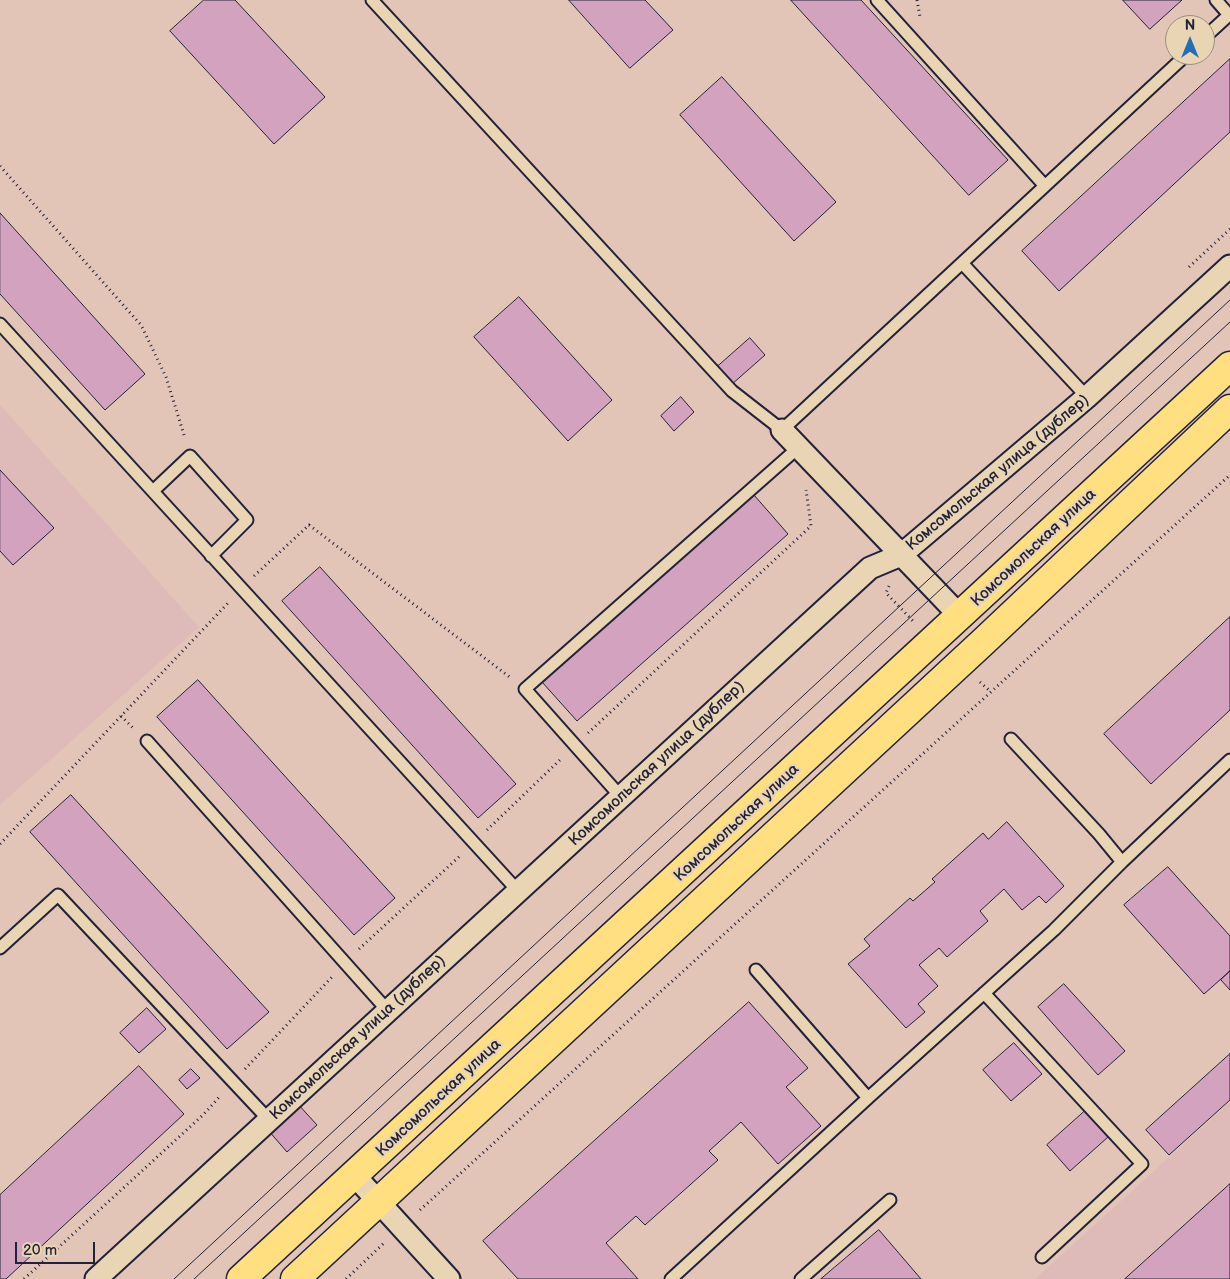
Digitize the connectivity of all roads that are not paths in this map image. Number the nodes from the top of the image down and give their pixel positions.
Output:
1 (372, 0) edge
2 (877, 0) edge
3 (1216, 0) edge
4 (1230, 15) edge
5 (1215, 28) edge
6 (1175, 65) edge
7 (1045, 186) junction
8 (962, 263) junction
9 (1230, 266) edge
10 (0, 324) edge
11 (1230, 366) edge
12 (1087, 397) junction
13 (1227, 417) edge
14 (782, 430) junction
15 (799, 447) junction
16 (153, 492) junction
17 (901, 555) junction
18 (211, 556) junction
19 (960, 616) junction
20 (1011, 739) dead end
21 (147, 741) dead end
22 (1230, 760) edge
23 (621, 797) junction
24 (1122, 862) junction
25 (518, 891) junction
26 (0, 948) edge
27 (756, 970) dead end
28 (984, 993) junction
29 (388, 1011) junction
30 (868, 1098) junction
31 (269, 1120) junction
32 (355, 1176) junction
33 (890, 1200) dead end
34 (378, 1202) junction
35 (1042, 1257) dead end
36 (96, 1279) edge
37 (242, 1279) edge
38 (295, 1279) edge
39 (448, 1279) edge
40 (671, 1279) edge
41 (801, 1279) edge

1 - 14 lane
2 - 7 lane
3 - 4 lane
4 - 5 lane
6 - 7 lane
7 - 8 lane
8 - 12 lane
8 - 14 lane
9 - 12 street, Комсомольская улица (дублер)
10 - 16 lane
11 - 19 main road, Комсомольская улица
12 - 17 street, Комсомольская улица (дублер)
13 - 34 main road, Комсомольская улица
14 - 15 street
15 - 17 street
15 - 23 lane
16 - 18 lane
16 - 18 lane
17 - 19 street
17 - 23 street, Комсомольская улица (дублер)
18 - 25 lane
19 - 32 main road, Комсомольская улица
20 - 24 lane
21 - 29 lane
22 - 24 lane
23 - 25 street, Комсомольская улица (дублер)
24 - 28 lane
25 - 29 street, Комсомольская улица (дублер)
26 - 31 lane
27 - 30 lane
28 - 30 lane
28 - 35 lane
29 - 31 street, Комсомольская улица (дублер)
30 - 40 lane
31 - 36 street, Комсомольская улица (дублер)
32 - 34 street
32 - 37 main road, Комсомольская улица
33 - 41 lane
34 - 38 main road, Комсомольская улица
34 - 39 street

